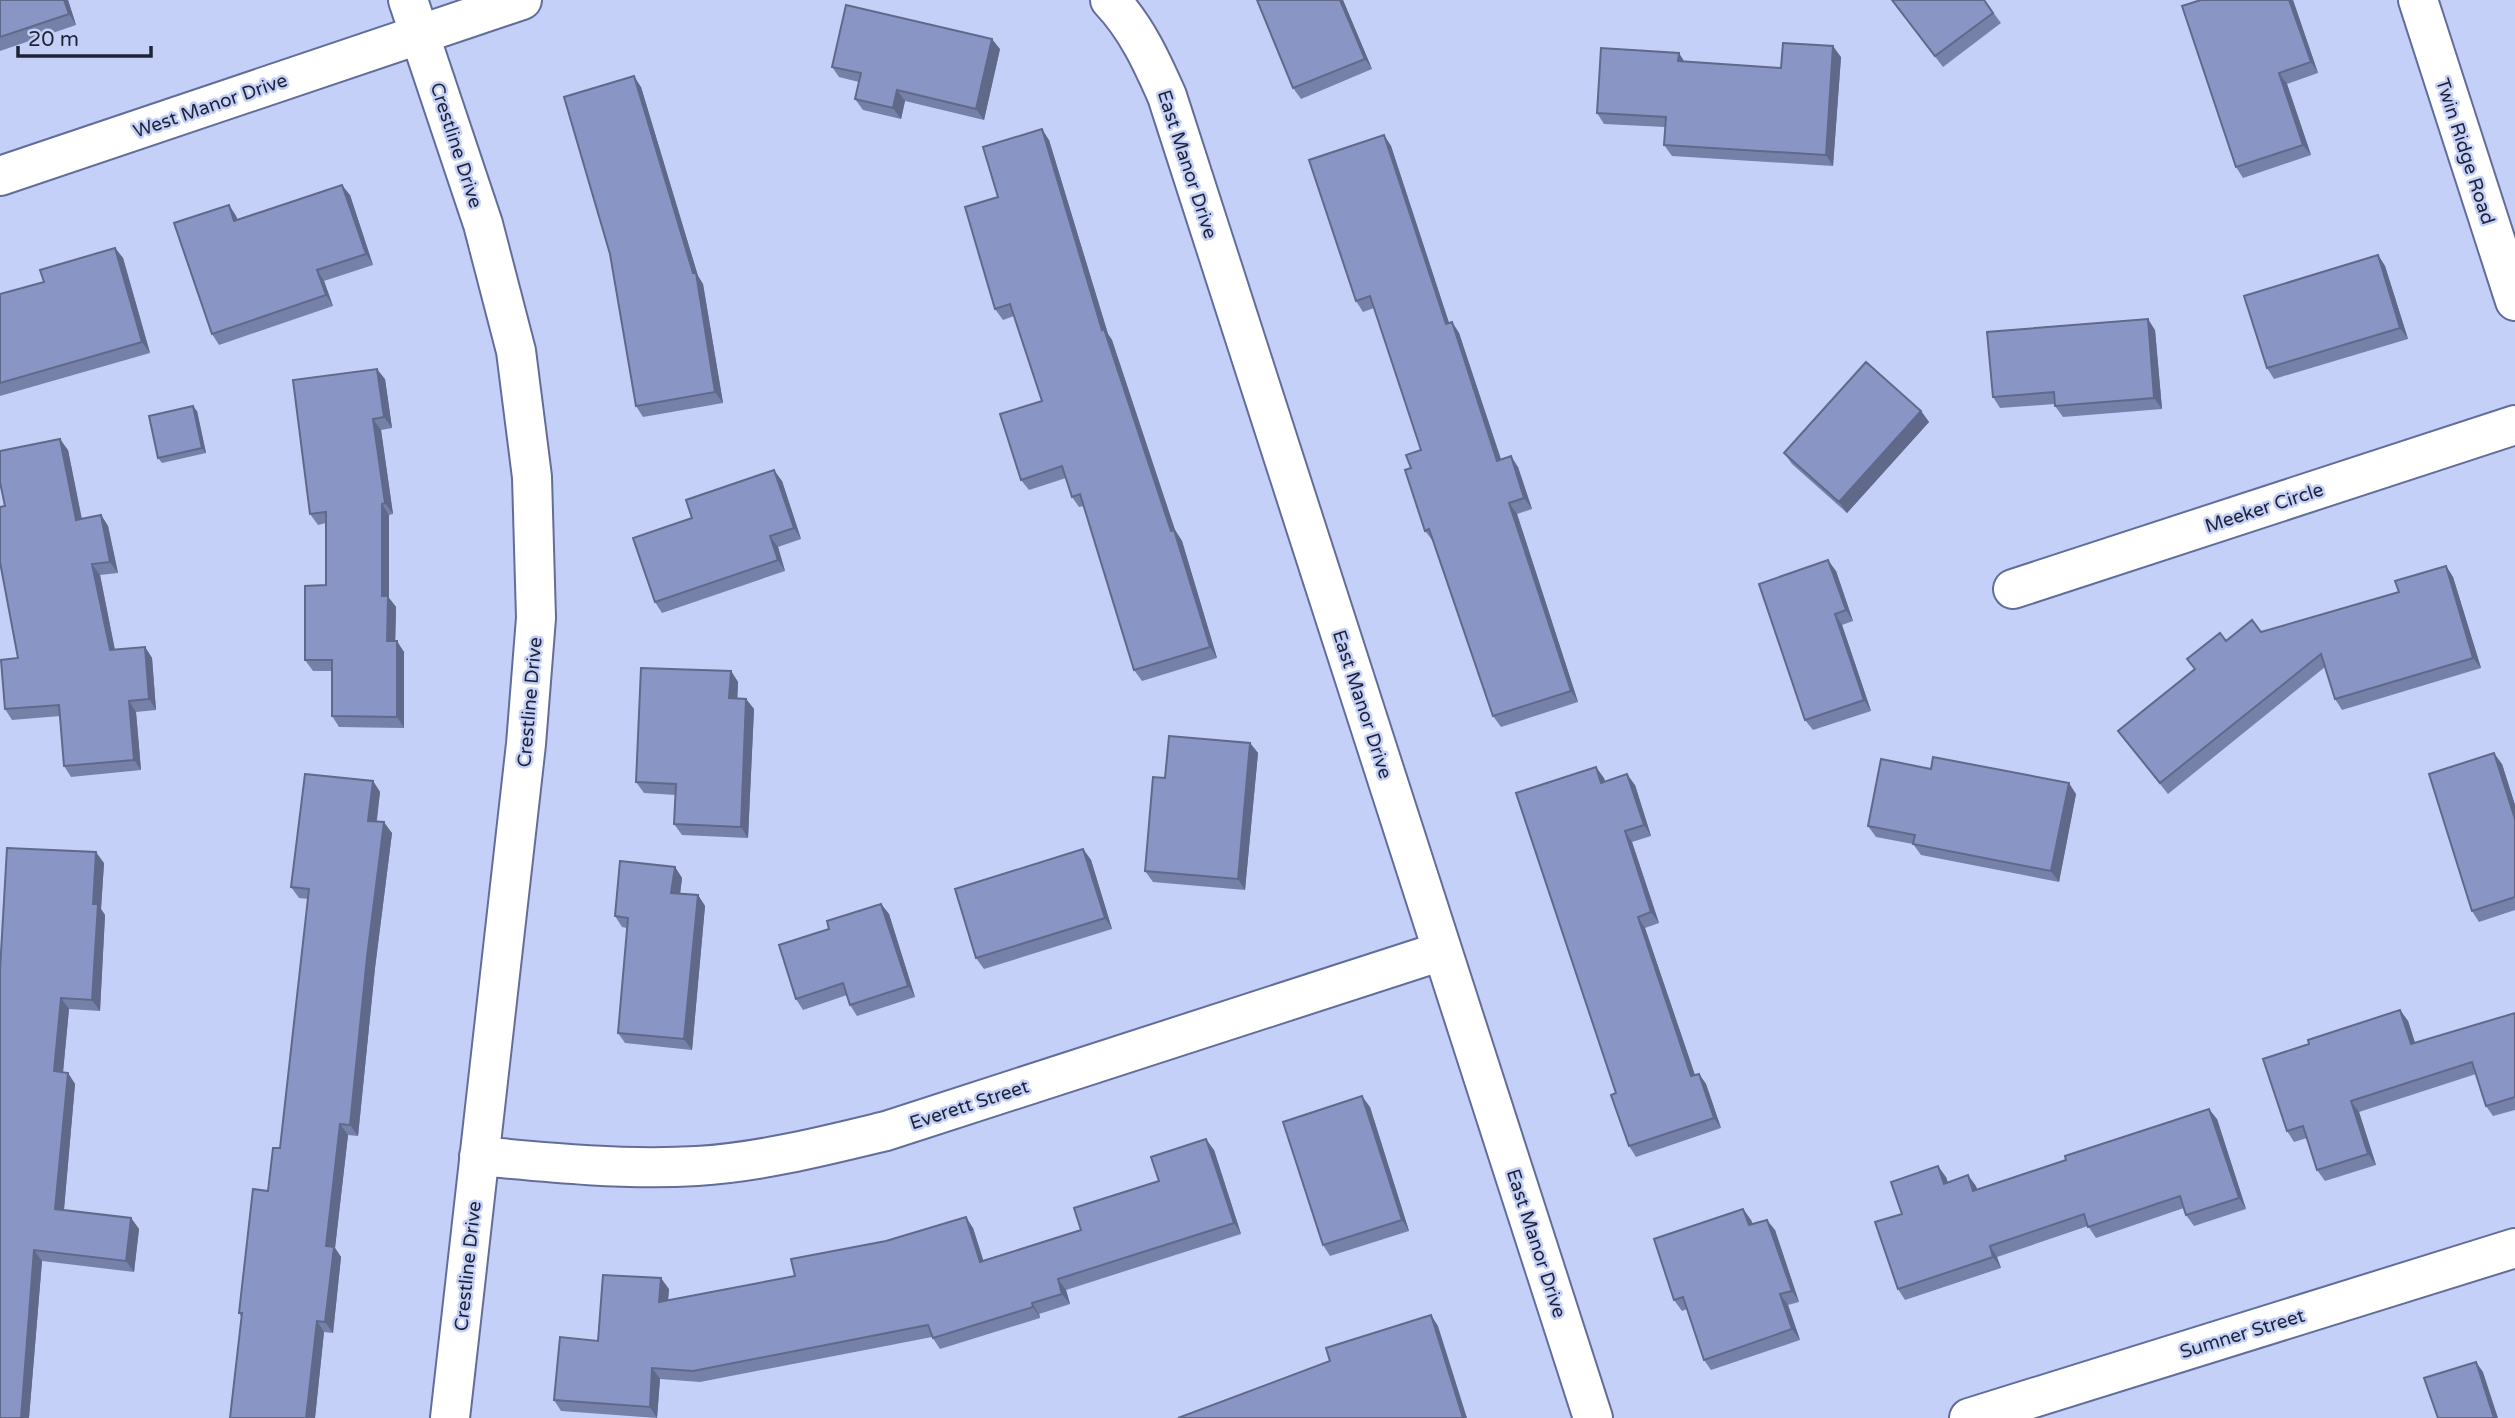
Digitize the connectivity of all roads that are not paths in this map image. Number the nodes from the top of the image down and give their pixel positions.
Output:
1 (522, 0) edge
2 (1110, 0) edge
3 (2418, 0) edge
4 (414, 17) edge
5 (0, 176) edge
6 (2515, 301) edge
7 (2515, 425) edge
8 (2013, 589) dead end
9 (1443, 951) junction
10 (479, 1156) junction
11 (2515, 1248) edge
12 (450, 1418) edge
13 (1593, 1418) edge
14 (1969, 1418) edge

1 - 4 street
2 - 9 street, East Manor Drive
3 - 6 street, Twin Ridge Road
4 - 5 street, West Manor Drive
4 - 10 street, Crestline Drive
7 - 8 street, Meeker Circle
9 - 10 street, Everett Street
9 - 13 street, East Manor Drive
10 - 12 street, Crestline Drive
11 - 14 street, Sumner Street

